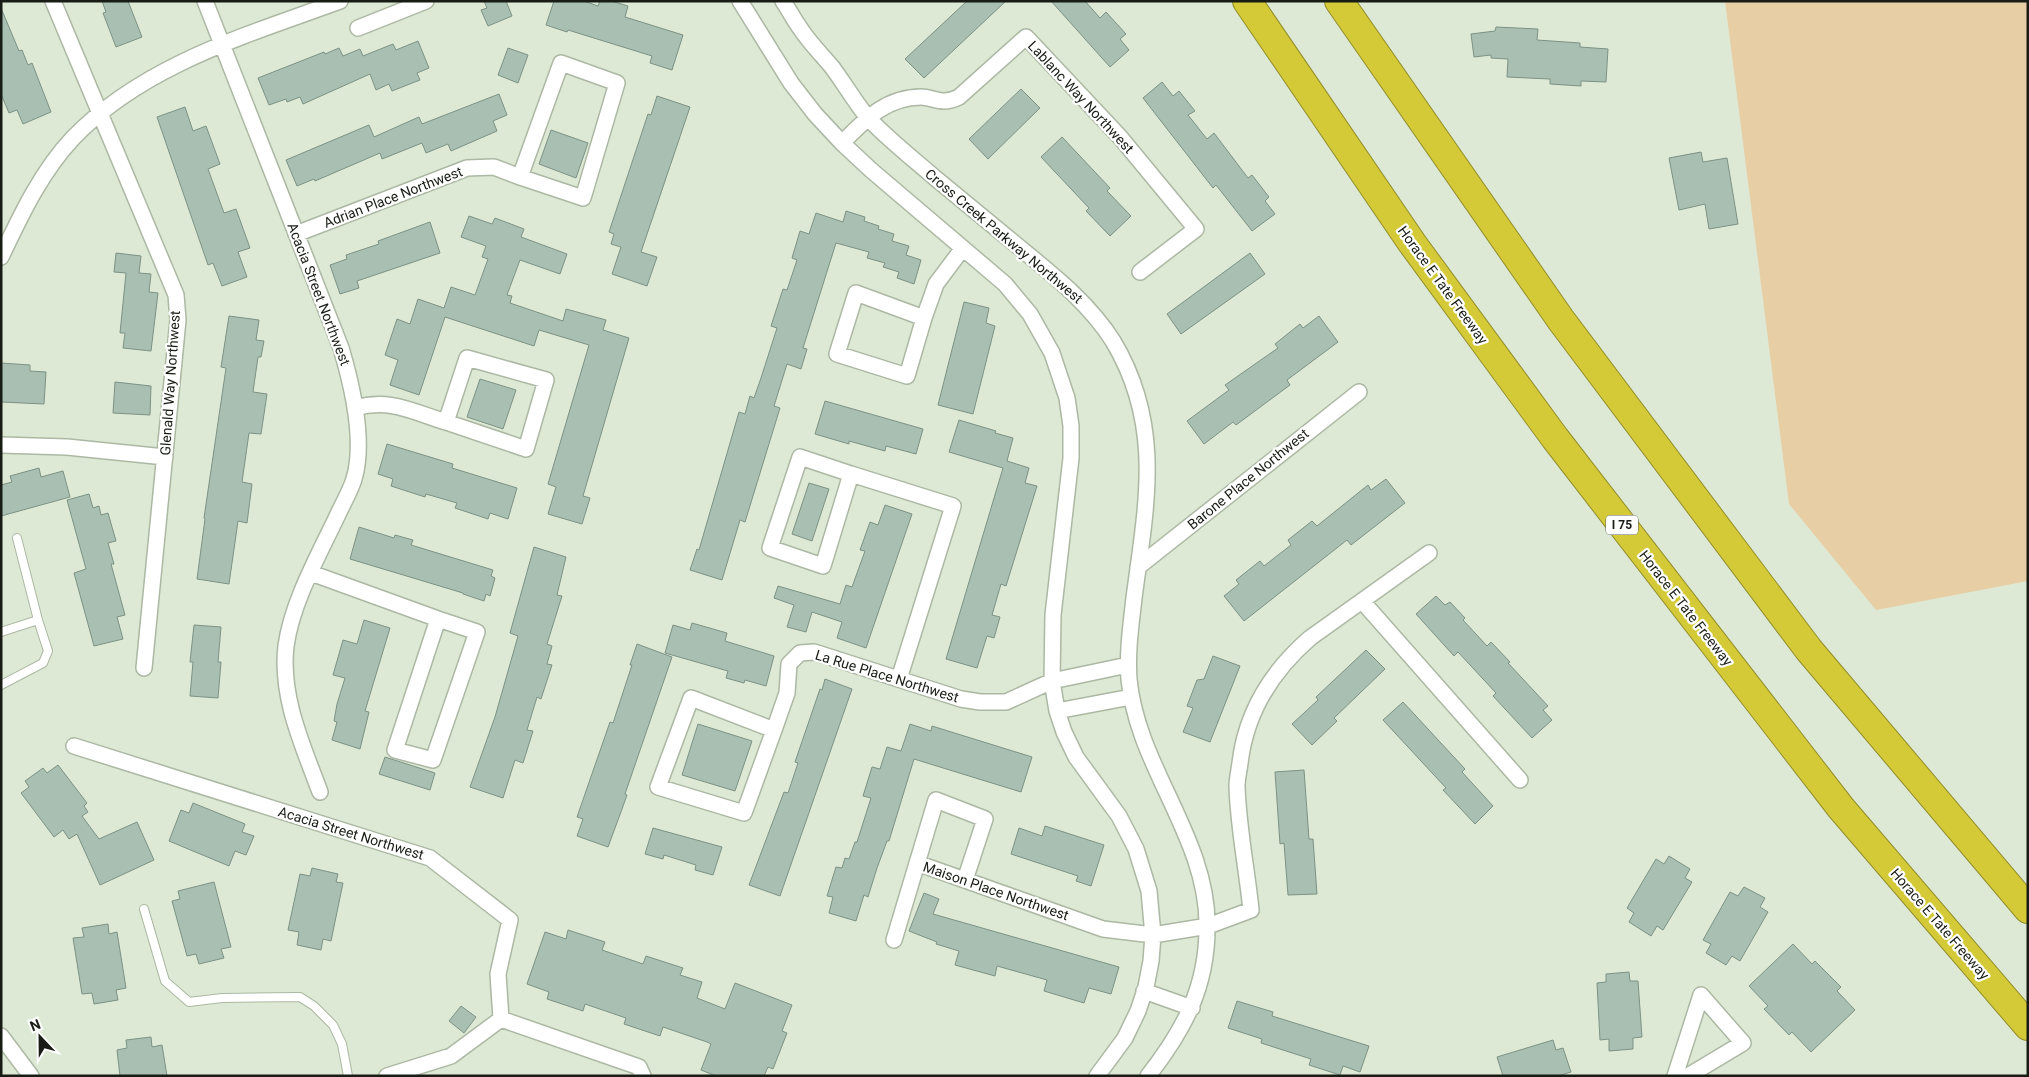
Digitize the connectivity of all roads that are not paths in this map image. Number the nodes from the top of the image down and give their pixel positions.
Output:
1 (53, 1) edge
2 (204, 1) edge
3 (340, 1) edge
4 (426, 1) edge
5 (740, 1) edge
6 (783, 1) edge
7 (1247, 1) edge
8 (1339, 1) edge
9 (317, 5) edge
10 (358, 28) dead end
11 (222, 44) junction
12 (100, 112) junction
13 (868, 117) junction
14 (842, 143) junction
15 (520, 177) junction
16 (6, 234) edge
17 (296, 234) junction
18 (963, 248) junction
19 (1, 258) edge
20 (1140, 272) dead end
21 (924, 318) junction
22 (1359, 392) dead end
23 (355, 408) junction
24 (446, 422) junction
25 (1, 445) edge
26 (165, 457) junction
27 (851, 474) junction
28 (17, 538) dead end
29 (1429, 553) dead end
30 (1138, 567) junction
31 (311, 573) junction
32 (1362, 601) junction
33 (438, 619) junction
34 (38, 620) junction
35 (1, 632) edge
36 (1128, 665) junction
37 (144, 668) dead end
38 (898, 679) junction
39 (1052, 681) junction
40 (1, 685) edge
41 (1131, 697) junction
42 (1057, 711) junction
43 (774, 730) junction
44 (74, 746) dead end
45 (1520, 780) dead end
46 (320, 792) dead end
47 (917, 864) junction
48 (965, 880) junction
49 (144, 909) dead end
50 (2028, 909) edge
51 (1208, 926) junction
52 (1153, 936) junction
53 (894, 940) dead end
54 (1144, 992) junction
55 (1192, 1008) junction
56 (501, 1020) junction
57 (2028, 1026) edge
58 (1, 1036) edge
59 (31, 1076) edge
60 (348, 1076) edge
61 (387, 1076) edge
62 (642, 1076) edge
63 (1097, 1076) edge
64 (1148, 1076) edge
65 (1675, 1076) edge
66 (1688, 1076) edge

1 - 12 street, Glenald Way Northwest
2 - 11 street, Acacia Street Northwest
3 - 9 street
4 - 10 street
5 - 14 street
6 - 13 street, Cross Creek Parkway Northwest
7 - 57 highway, Horace E Tate Freeway / I 75
8 - 50 highway
9 - 11 street
11 - 12 street
11 - 17 street, Acacia Street Northwest
12 - 16 street
12 - 26 street, Glenald Way Northwest
13 - 14 street, Lablanc Way Northwest
13 - 20 street, Lablanc Way Northwest
13 - 30 street, Cross Creek Parkway Northwest
14 - 18 street
15 - 15 street, Adrian Place Northwest
15 - 17 street, Adrian Place Northwest
16 - 19 street
17 - 23 street, Acacia Street Northwest
18 - 21 street
18 - 39 street
21 - 21 street
22 - 30 street, Barone Place Northwest
23 - 24 street
23 - 31 street, Acacia Street Northwest
24 - 24 street
25 - 26 street
26 - 37 street, Glenald Way Northwest
27 - 27 street
27 - 38 street
28 - 34 lane
29 - 32 street
30 - 36 street, Cross Creek Parkway Northwest
31 - 33 street
31 - 46 street, Acacia Street Northwest
32 - 45 street
32 - 51 street, Maison Place Northwest
33 - 33 street
34 - 35 lane
34 - 40 lane
36 - 39 street, La Rue Place Northwest
36 - 41 street, Cross Creek Parkway Northwest
38 - 39 street, La Rue Place Northwest
38 - 43 street, La Rue Place Northwest
39 - 42 street
41 - 42 street
41 - 51 street, Cross Creek Parkway Northwest
42 - 52 street
43 - 43 street, La Rue Place Northwest
44 - 56 street, Acacia Street Northwest
47 - 48 street, Maison Place Northwest
47 - 48 street
47 - 53 street, Maison Place Northwest
48 - 52 street, Maison Place Northwest
49 - 60 lane
51 - 52 street, Maison Place Northwest
51 - 55 street, Cross Creek Parkway Northwest
52 - 54 street
54 - 55 street
54 - 63 street
55 - 64 street, Cross Creek Parkway Northwest
56 - 61 street
56 - 62 street
58 - 59 street
65 - 66 street

